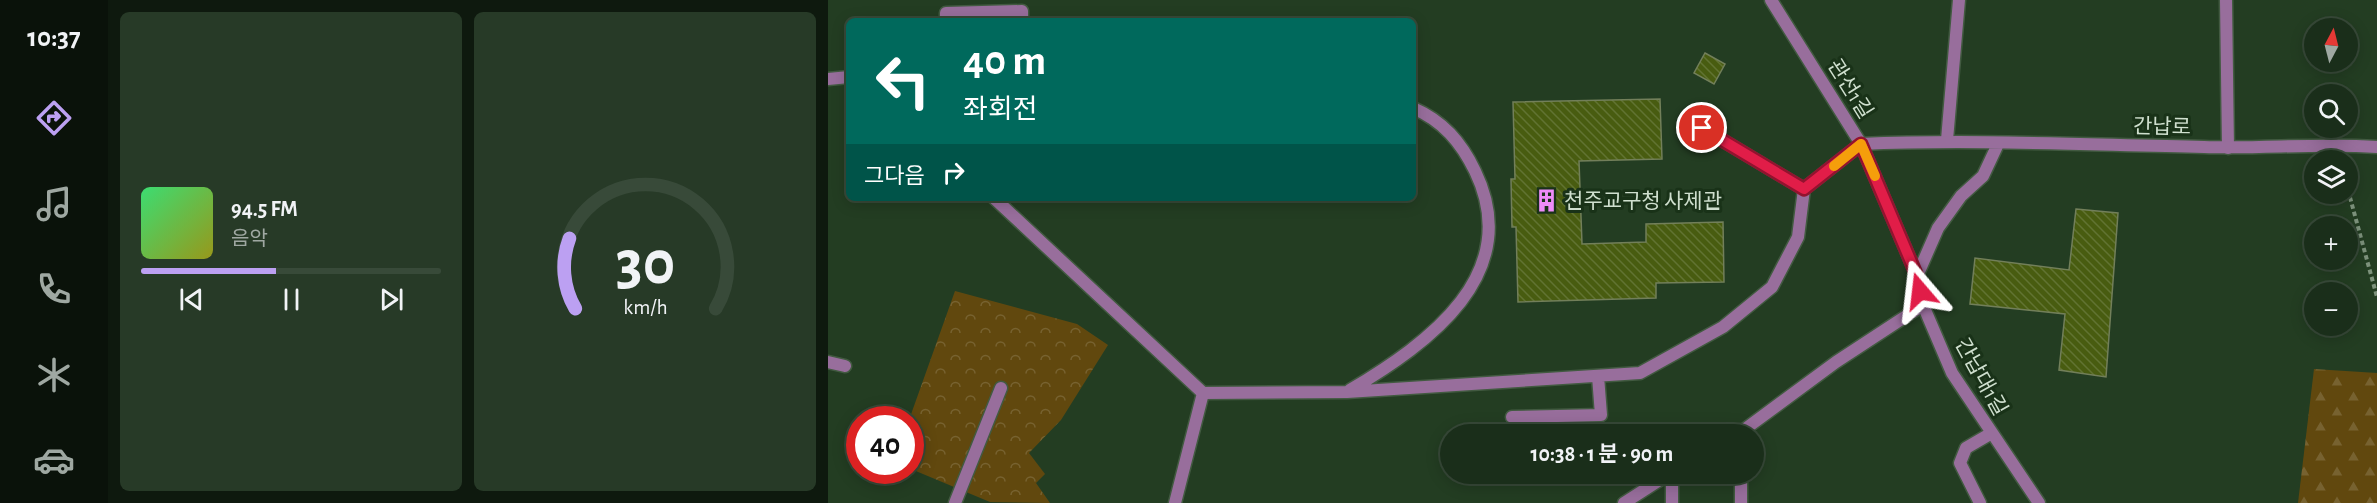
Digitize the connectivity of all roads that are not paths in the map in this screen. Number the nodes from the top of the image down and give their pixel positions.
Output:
1 (1771, 0) edge
2 (1959, 0) edge
3 (2226, 0) edge
4 (946, 18) edge
5 (1022, 18) edge
6 (846, 77) edge
7 (828, 78) edge
8 (1416, 110) edge
9 (1702, 128) dead end
10 (1947, 140) junction
11 (1861, 144) junction
12 (1998, 144) junction
13 (2377, 147) edge
14 (2228, 148) junction
15 (1804, 189) junction
16 (997, 201) edge
17 (1917, 276) junction
18 (1923, 305) junction
19 (828, 362) edge
20 (845, 366) dead end
21 (1598, 376) junction
22 (1001, 388) dead end
23 (1347, 392) junction
24 (1203, 393) junction
25 (1512, 417) dead end
26 (1752, 424) edge
27 (1990, 434) junction
28 (1655, 484) edge
29 (1671, 484) edge
30 (1741, 484) edge
31 (955, 503) edge
32 (1175, 503) edge
33 (1624, 503) edge
34 (1672, 503) edge
35 (1741, 503) edge
36 (1980, 503) edge
37 (2039, 503) edge

1 - 11 street, 관선1길
2 - 10 street
3 - 14 street
4 - 5 street
6 - 7 street
8 - 23 street
9 - 15 street
10 - 11 street, 간납로
10 - 12 street, 간납로
11 - 15 street
11 - 17 street, 관선1길
12 - 14 street, 간납로
12 - 17 street
13 - 14 street, 간납로
15 - 21 street
16 - 24 street
17 - 18 street, 관선1길
18 - 26 street
18 - 27 street, 간납대1길
19 - 20 street
21 - 23 street
21 - 25 street
22 - 31 street
23 - 24 street
24 - 32 street
27 - 36 street, 간납대1길
27 - 37 street, 간납대1길
28 - 33 street
29 - 34 street
30 - 35 street

